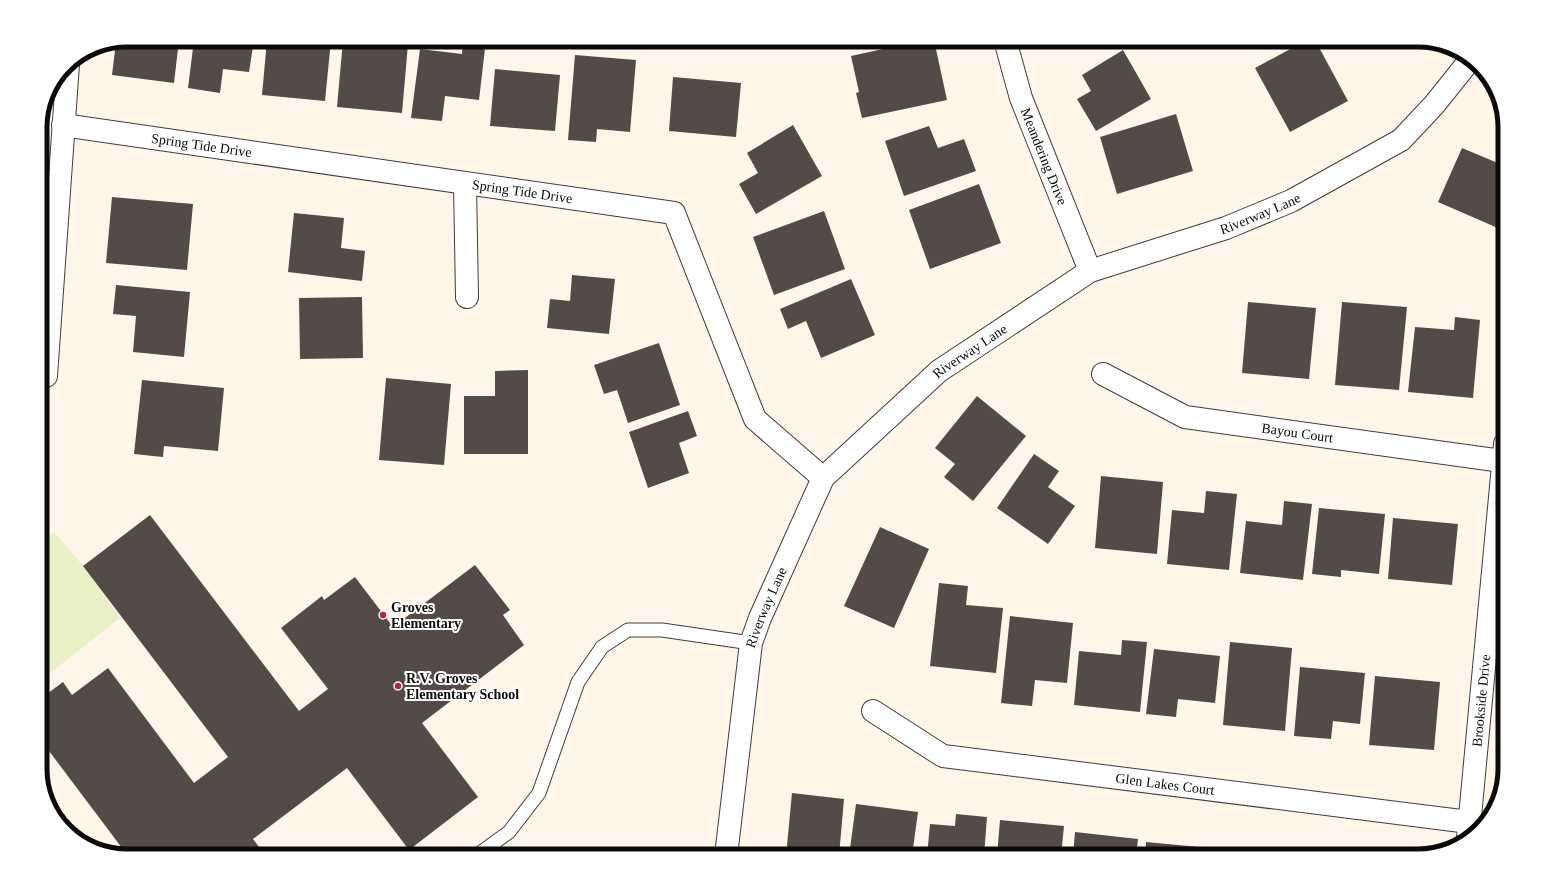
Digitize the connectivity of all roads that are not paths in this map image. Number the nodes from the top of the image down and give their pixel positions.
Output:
1 (1007, 47) edge
2 (1467, 64) edge
3 (67, 74) edge
4 (63, 126) junction
5 (465, 184) junction
6 (1090, 271) junction
7 (467, 297) dead end
8 (47, 361) edge
9 (1103, 374) dead end
10 (1498, 452) edge
11 (823, 478) junction
12 (1498, 516) edge
13 (751, 643) junction
14 (873, 711) dead end
15 (1468, 830) edge
16 (486, 849) edge
17 (727, 849) edge

1 - 6 street, Meandering Drive
2 - 6 street, Riverway Lane
3 - 4 street
4 - 5 street, Spring Tide Drive
4 - 8 street
5 - 7 street
5 - 11 street, Spring Tide Drive
6 - 11 street, Riverway Lane
9 - 10 street, Bayou Court
11 - 13 street, Riverway Lane
12 - 15 street, Brookside Drive
13 - 16 lane
13 - 17 street, Riverway Lane
14 - 15 street, Glen Lakes Court

